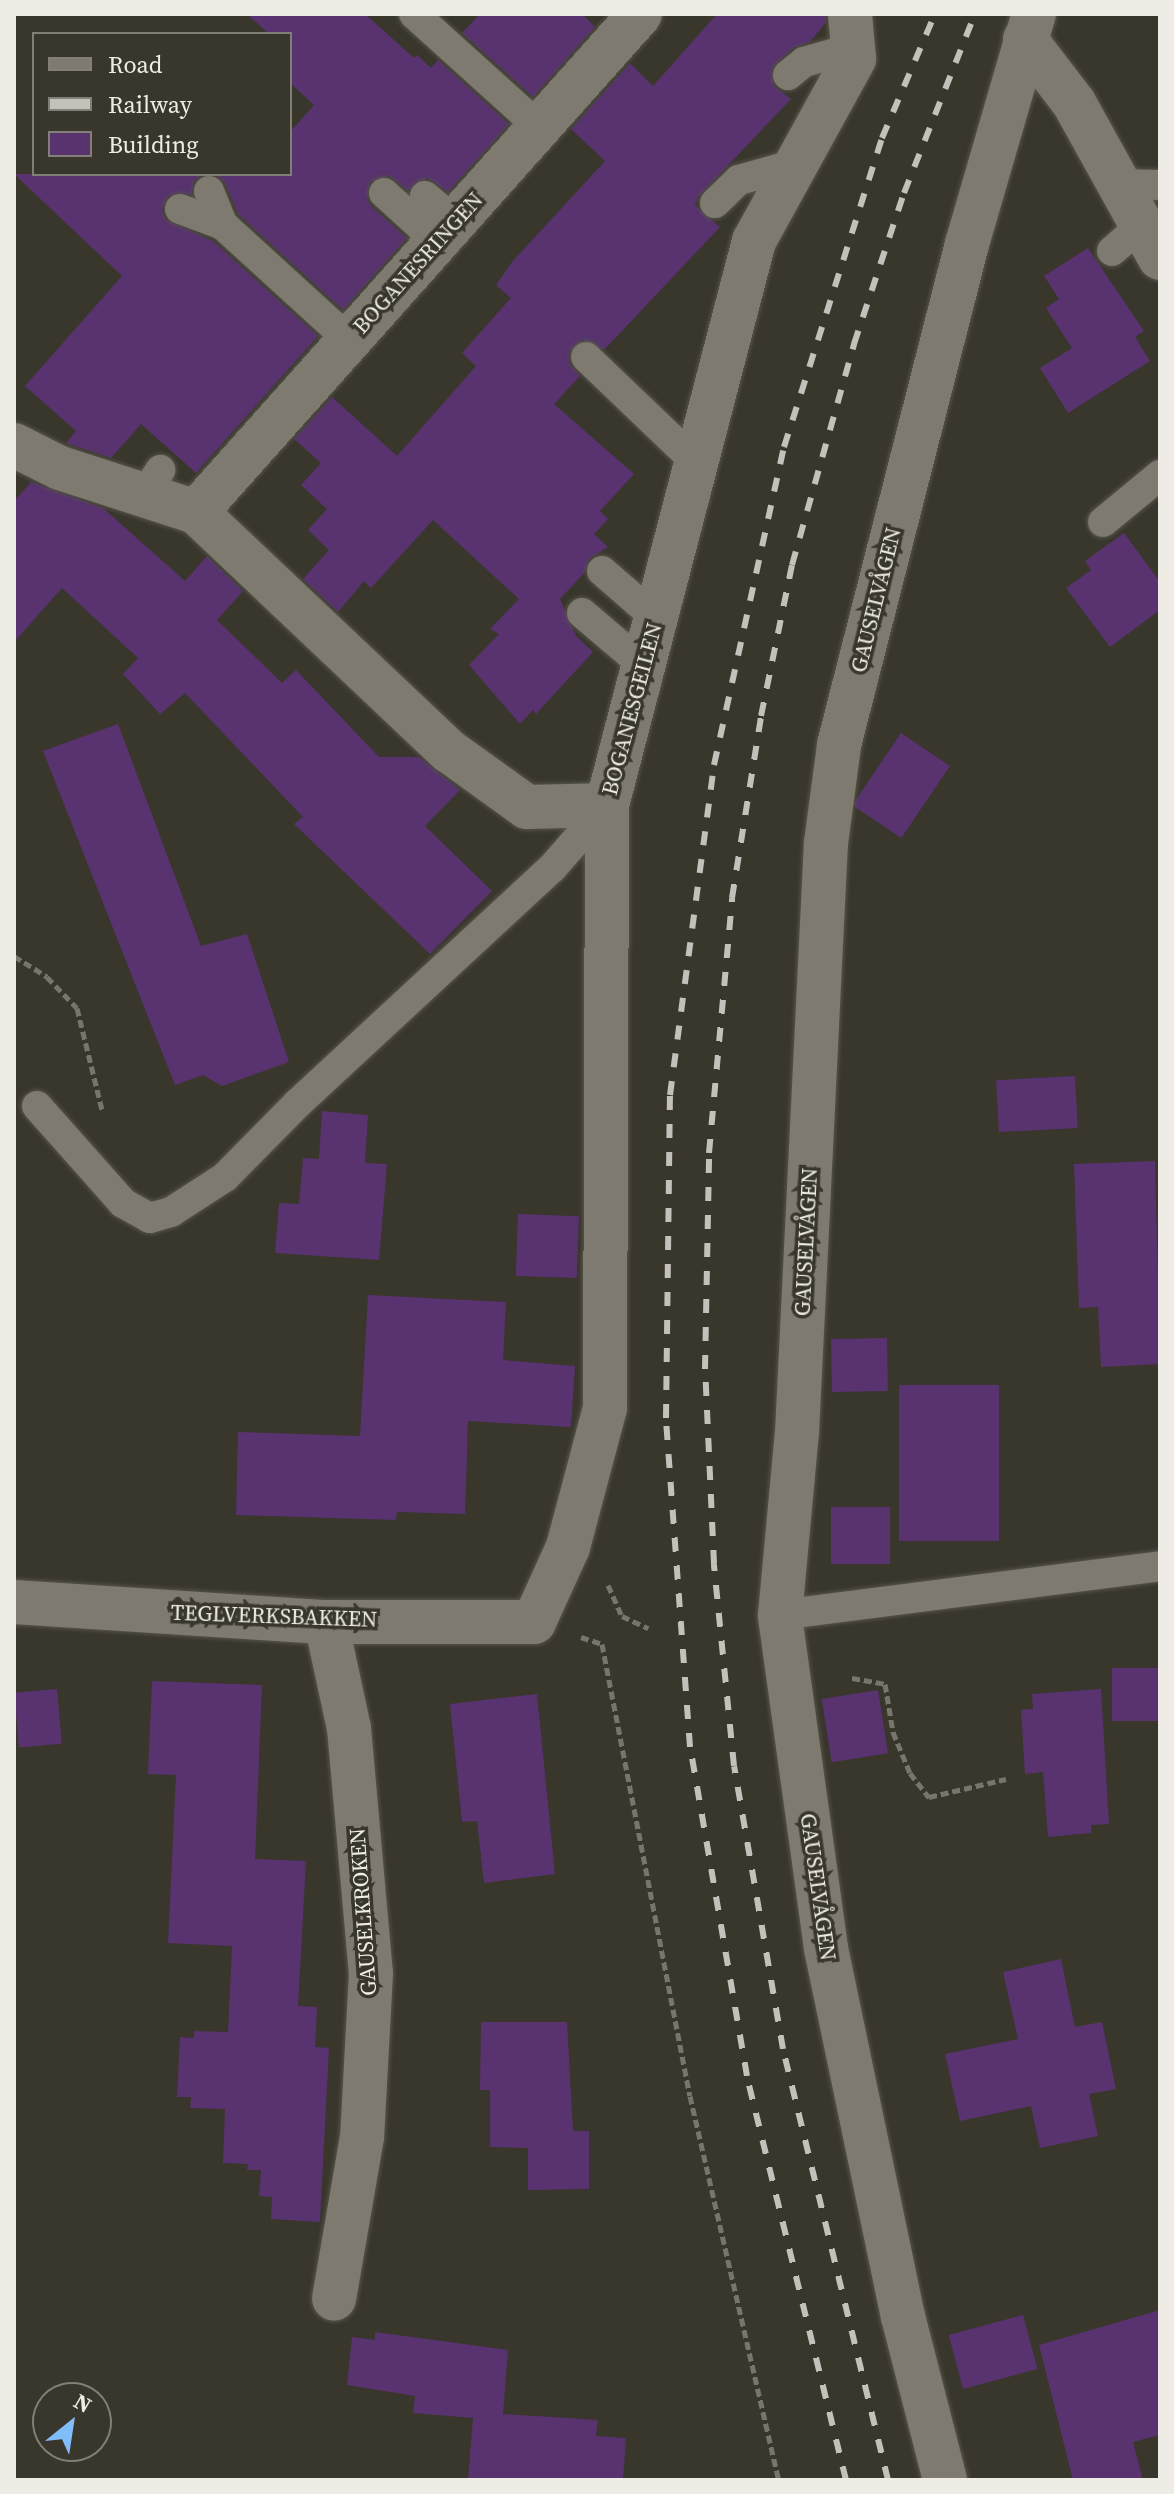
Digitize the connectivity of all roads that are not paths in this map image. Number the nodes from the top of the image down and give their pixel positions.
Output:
1 (414, 14) edge
2 (628, 18) edge
3 (1030, 27) edge
4 (851, 31) edge
5 (788, 75) dead end
6 (539, 127) junction
7 (796, 164) junction
8 (1139, 184) edge
9 (209, 191) dead end
10 (384, 193) dead end
11 (715, 203) dead end
12 (180, 209) dead end
13 (439, 220) junction
14 (224, 237) junction
15 (1138, 245) edge
16 (349, 340) junction
17 (586, 357) dead end
18 (14, 445) edge
19 (696, 462) junction
20 (1160, 475) edge
21 (196, 512) junction
22 (1103, 522) dead end
23 (602, 571) dead end
24 (582, 613) dead end
25 (655, 617) junction
26 (643, 665) junction
27 (607, 805) junction
28 (37, 1106) dead end
29 (1160, 1566) edge
30 (14, 1602) edge
31 (780, 1615) junction
32 (326, 1622) junction
33 (534, 1622) joint
34 (334, 2299) dead end
35 (945, 2480) edge

1 - 6 lane
2 - 6 street, BOGANESRINGEN
3 - 8 street
3 - 31 street, GAUSELVÅGEN
4 - 5 lane
4 - 7 street, BOGANESGEILEN
6 - 13 street, BOGANESRINGEN
7 - 11 lane
7 - 19 street, BOGANESGEILEN
8 - 15 street
9 - 14 lane
10 - 13 lane
12 - 14 lane
13 - 16 street, BOGANESRINGEN
14 - 16 lane
16 - 21 street, BOGANESRINGEN
17 - 19 lane
18 - 21 street
19 - 25 street, BOGANESGEILEN
20 - 22 lane
21 - 27 street
23 - 25 lane
24 - 26 lane
25 - 26 street, BOGANESGEILEN
26 - 27 street, BOGANESGEILEN
27 - 28 lane
27 - 33 street, BOGANESGEILEN
29 - 31 lane
30 - 32 street, TEGLVERKSBAKKEN
31 - 35 street, GAUSELVÅGEN
32 - 33 street, TEGLVERKSBAKKEN
32 - 34 street, GAUSELKROKEN

